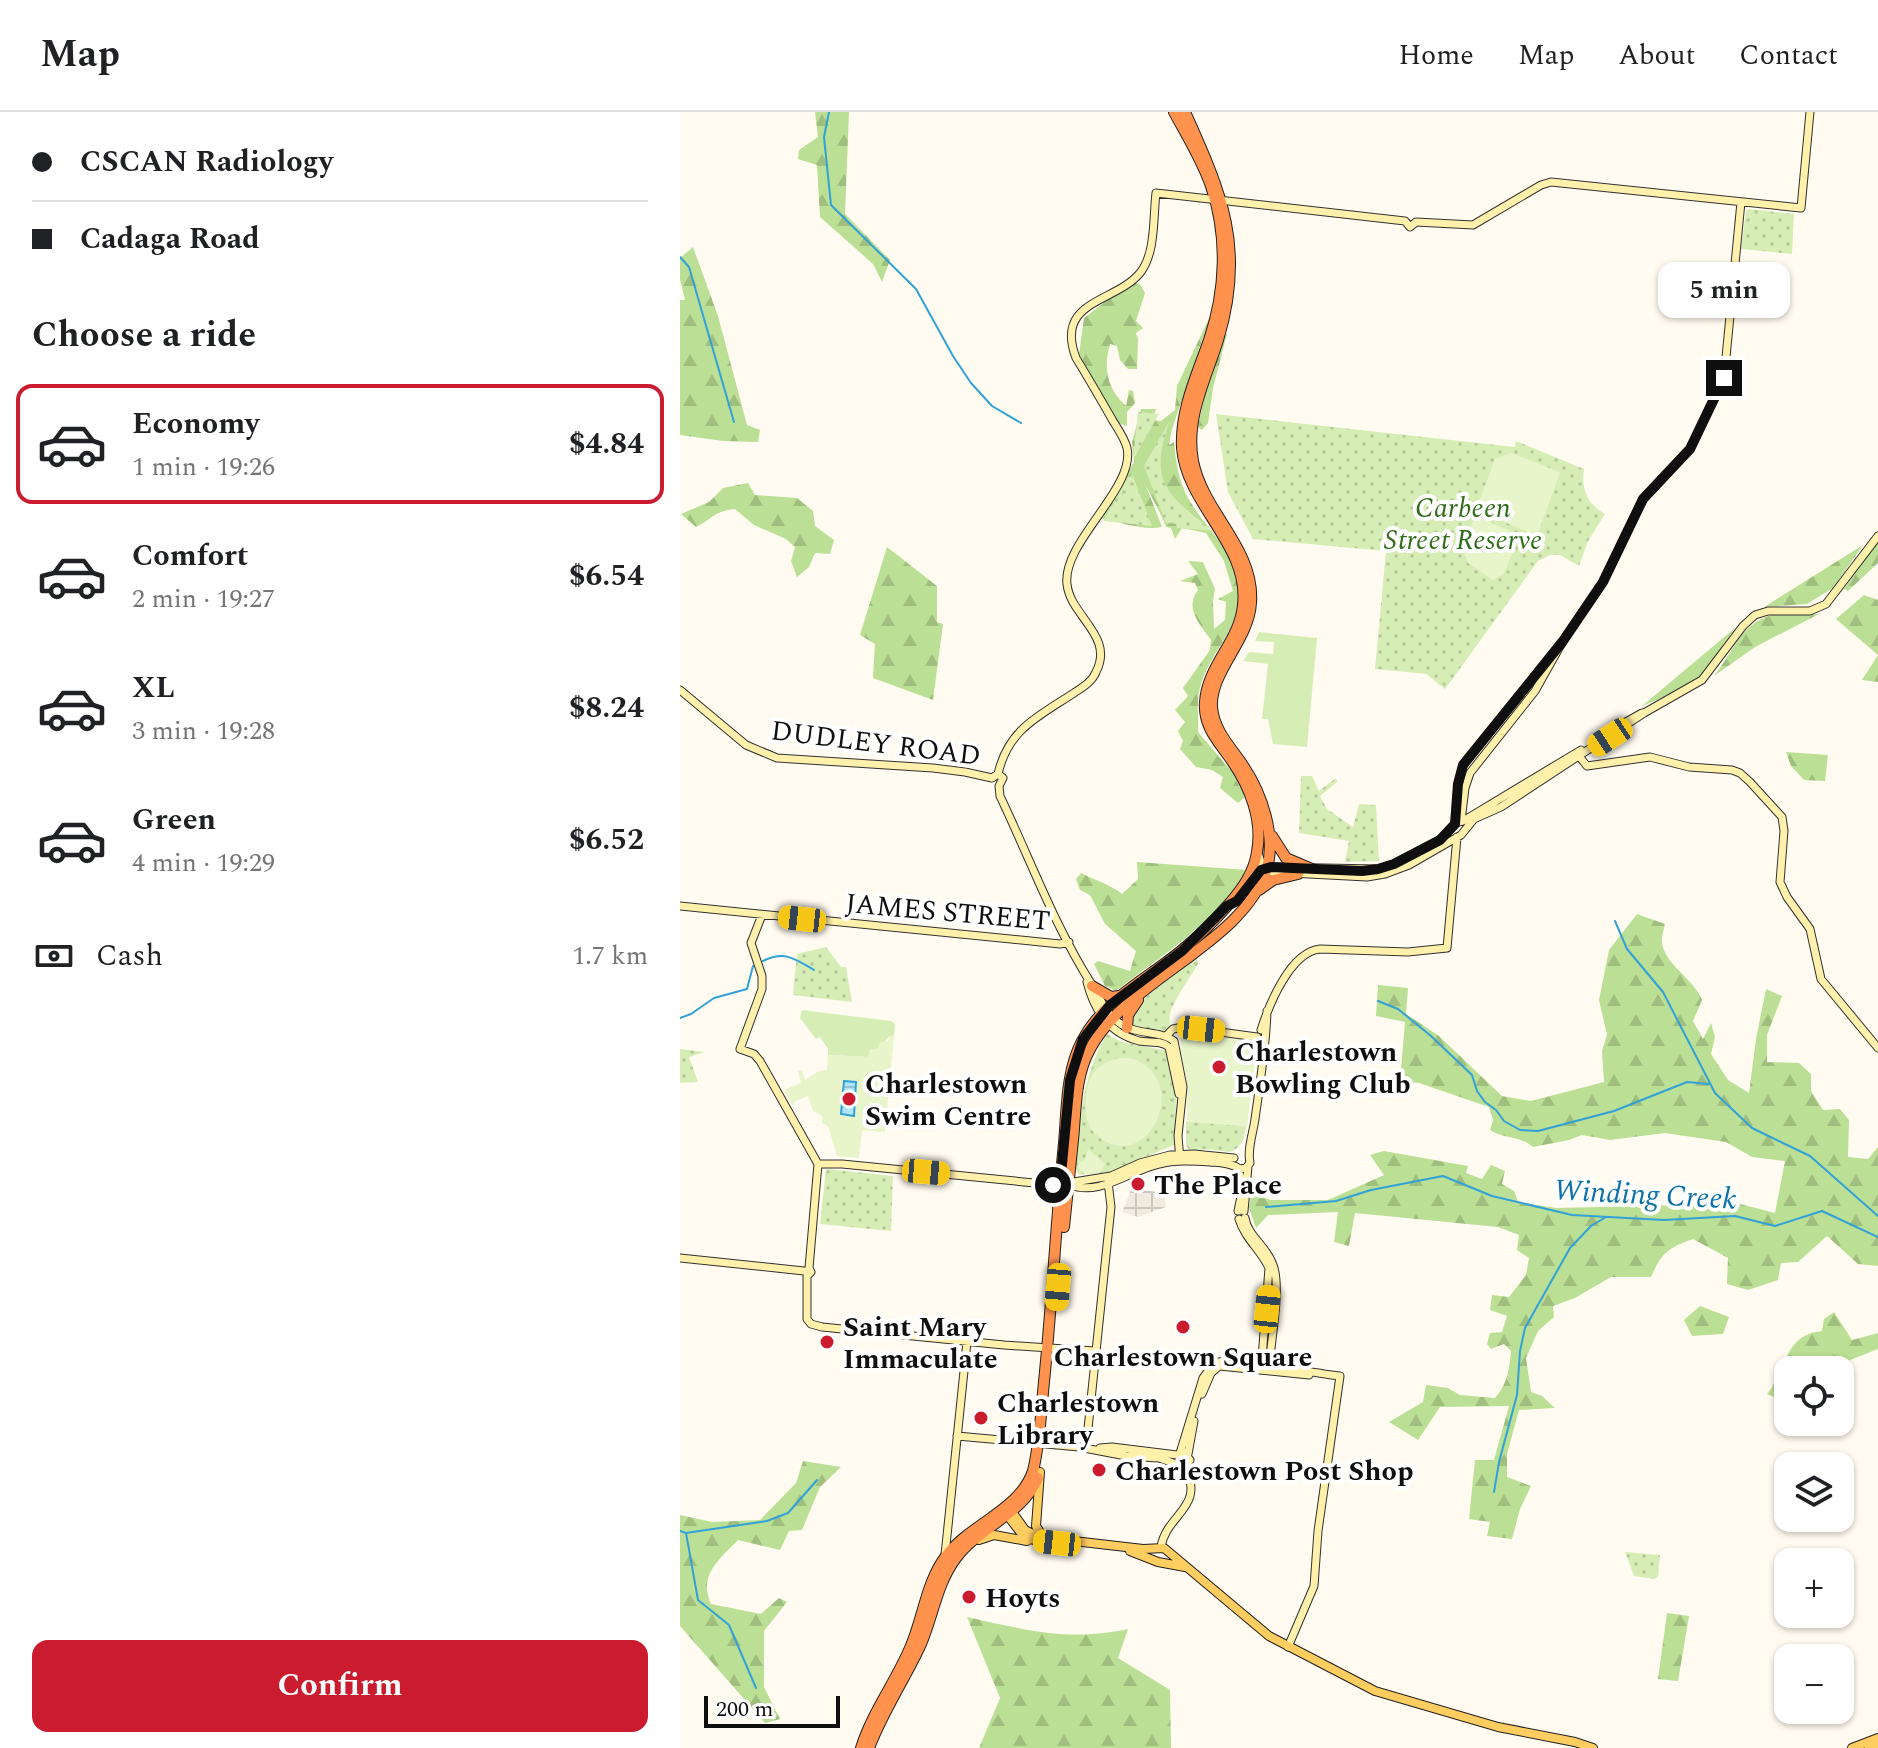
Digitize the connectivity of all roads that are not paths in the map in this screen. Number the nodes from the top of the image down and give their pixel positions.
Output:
1 (1174, 112) edge
2 (1185, 112) edge
3 (1810, 112) edge
4 (1218, 199) junction
5 (1741, 202) junction
6 (1878, 536) edge
7 (1563, 641) junction
8 (680, 690) edge
9 (1578, 754) junction
10 (995, 776) junction
11 (1463, 794) junction
12 (1481, 810) junction
13 (1458, 828) junction
14 (1269, 830) junction
15 (1437, 849) junction
16 (1258, 851) junction
17 (1456, 856) junction
18 (1265, 869) junction
19 (1312, 869) junction
20 (1298, 874) junction
21 (1253, 894) junction
22 (680, 906) edge
23 (1227, 906) junction
24 (762, 915) junction
25 (1069, 942) junction
26 (1085, 976) junction
27 (1092, 986) junction
28 (1143, 991) junction
29 (1123, 995) junction
30 (1106, 1016) junction
31 (1127, 1028) junction
32 (1261, 1035) junction
33 (1170, 1038) junction
34 (1878, 1048) edge
35 (1181, 1109) junction
36 (1179, 1158) junction
37 (1239, 1160) junction
38 (818, 1164) junction
39 (1110, 1180) junction
40 (1064, 1185) junction
41 (1241, 1215) junction
42 (680, 1258) edge
43 (807, 1272) junction
44 (967, 1342) junction
45 (1050, 1349) junction
46 (1095, 1351) junction
47 (1267, 1368) junction
48 (957, 1436) junction
49 (1040, 1445) junction
50 (1086, 1448) junction
51 (1180, 1456) junction
52 (1185, 1467) junction
53 (1040, 1472) junction
54 (1007, 1510) junction
55 (949, 1529) junction
56 (965, 1535) junction
57 (1044, 1538) junction
58 (1032, 1541) junction
59 (1161, 1548) junction
60 (964, 1549) junction
61 (944, 1557) junction
62 (1157, 1561) junction
63 (1186, 1567) junction
64 (1288, 1647) junction
65 (1878, 1738) edge
66 (1878, 1745) edge
67 (861, 1748) edge
68 (869, 1748) edge
69 (1593, 1748) edge
70 (1852, 1748) edge
71 (1869, 1748) edge

1 - 4 highway
2 - 4 highway
3 - 5 street
4 - 5 street
4 - 10 street
4 - 14 highway
4 - 16 highway
5 - 7 street
6 - 9 street
7 - 11 street
7 - 13 street
8 - 10 street, DUDLEY ROAD
9 - 12 street
9 - 13 street
9 - 34 street
10 - 25 street, DUDLEY ROAD
11 - 12 street
11 - 13 street
12 - 13 street
13 - 15 street
13 - 17 street
13 - 19 street
14 - 18 highway
14 - 19 highway
15 - 17 street
15 - 20 street
16 - 18 street
16 - 23 highway
17 - 32 street
18 - 19 street
18 - 20 street
18 - 21 highway
18 - 23 street
20 - 21 highway
21 - 28 highway
22 - 24 street, JAMES STREET
23 - 29 highway
24 - 25 street, JAMES STREET
24 - 38 street
25 - 26 street, DUDLEY ROAD
26 - 27 street, DUDLEY ROAD
26 - 30 street, DUDLEY ROAD
27 - 29 highway
27 - 30 street, DUDLEY ROAD
28 - 30 highway
28 - 31 highway
29 - 30 highway
30 - 31 street
30 - 35 street
30 - 40 highway
31 - 33 street
32 - 33 street
32 - 37 street
33 - 35 street
35 - 36 street
36 - 37 street
36 - 39 street
37 - 41 street
37 - 41 street
38 - 40 street
38 - 43 street
39 - 40 street
39 - 46 street
40 - 45 highway
41 - 47 street
42 - 43 street
43 - 44 street
44 - 45 street
44 - 48 street
45 - 46 street
45 - 49 highway
46 - 50 street
47 - 51 street
47 - 64 street
48 - 49 street
48 - 55 street
49 - 50 street
49 - 53 highway
49 - 54 highway
50 - 51 street
51 - 52 street
51 - 52 street
52 - 59 street
53 - 54 highway
53 - 57 main road
54 - 56 highway
54 - 57 main road
54 - 58 main road
54 - 60 highway
55 - 56 street
55 - 61 street
56 - 61 highway
57 - 59 main road
58 - 60 main road
58 - 62 main road
59 - 62 main road
59 - 63 main road
60 - 68 highway
61 - 67 highway
62 - 63 main road
63 - 64 main road
64 - 69 main road
65 - 70 main road
66 - 71 main road

